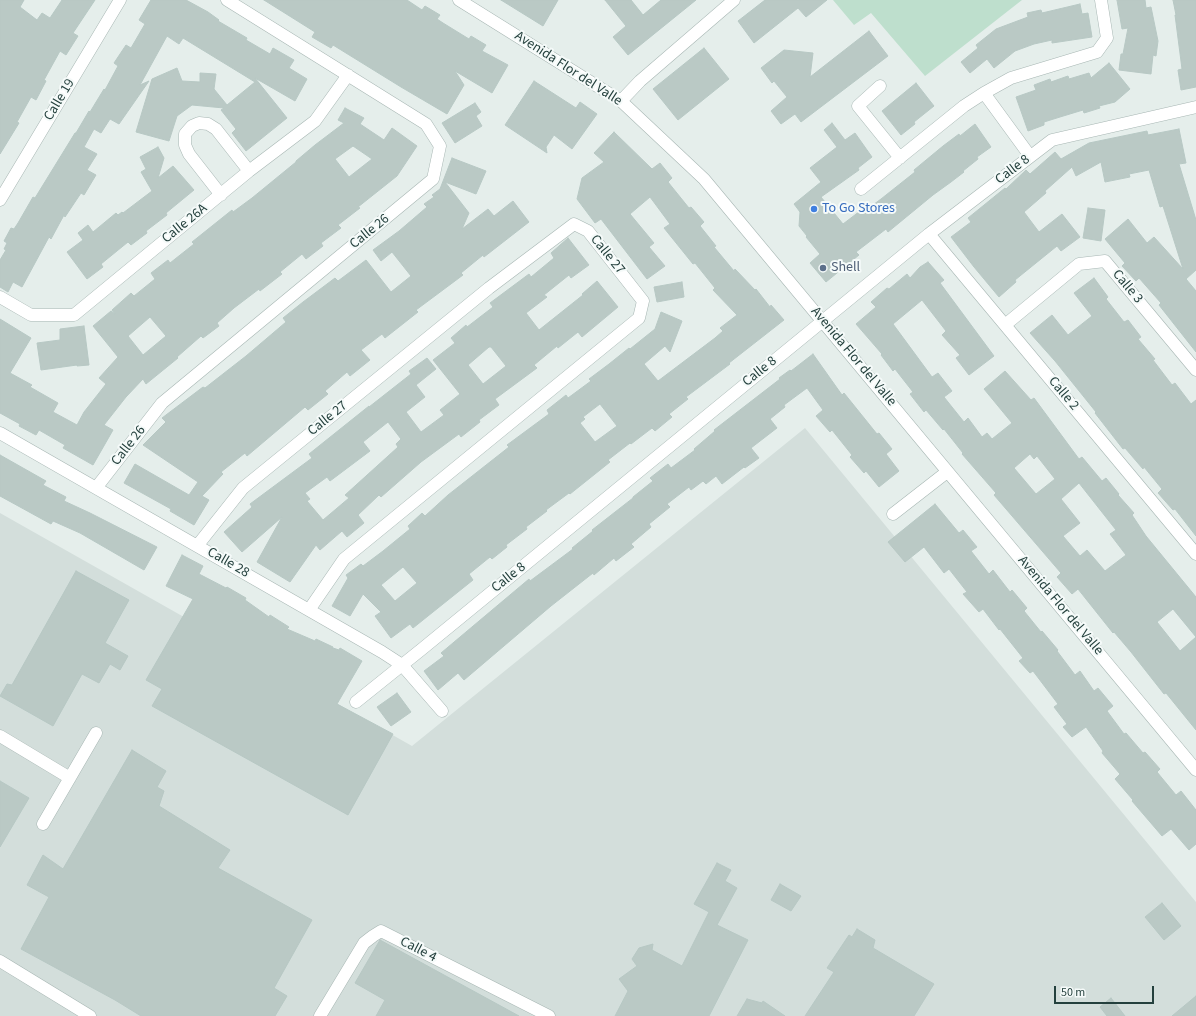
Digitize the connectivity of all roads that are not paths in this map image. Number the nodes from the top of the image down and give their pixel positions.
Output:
1 (120, 0) edge
2 (227, 0) edge
3 (459, 0) edge
4 (734, 0) edge
5 (1101, 0) edge
6 (348, 75) junction
7 (880, 86) dead end
8 (984, 93) junction
9 (621, 101) junction
10 (1195, 111) edge
11 (1030, 156) junction
12 (900, 158) junction
13 (249, 171) junction
14 (861, 189) dead end
15 (220, 195) junction
16 (0, 200) edge
17 (929, 234) junction
18 (0, 297) edge
19 (823, 321) junction
20 (1005, 325) junction
21 (1196, 370) edge
22 (0, 433) edge
23 (947, 472) junction
24 (96, 488) junction
25 (893, 514) dead end
26 (198, 546) junction
27 (1196, 554) edge
28 (309, 610) junction
29 (402, 665) junction
30 (356, 702) dead end
31 (442, 711) dead end
32 (96, 733) dead end
33 (0, 736) edge
34 (1196, 770) edge
35 (70, 778) junction
36 (43, 824) dead end
37 (0, 961) edge
38 (90, 1016) edge
39 (320, 1016) edge
40 (549, 1016) edge

1 - 16 street, Calle 19
2 - 6 street, Calle 26
3 - 9 street, Avenida Flor del Valle
4 - 9 street
5 - 8 street
6 - 13 street, Calle 26A
6 - 24 street, Calle 26
7 - 12 street
8 - 11 street
8 - 12 street
9 - 19 street, Avenida Flor del Valle
10 - 11 street, Calle 8
11 - 17 street, Calle 8
12 - 14 street
13 - 15 street, Calle 26A
13 - 15 street
15 - 18 street, Calle 26A
17 - 19 street, Calle 8
17 - 20 street, Calle 2
19 - 23 street, Avenida Flor del Valle
19 - 29 street, Calle 8
20 - 21 street, Calle 3
20 - 27 street, Calle 2
22 - 24 street, Calle 28
23 - 25 street
23 - 34 street, Avenida Flor del Valle
24 - 26 street, Calle 28
26 - 28 street, Calle 28
26 - 28 street, Calle 27
28 - 29 street, Calle 28
29 - 30 street, Calle 8
29 - 31 street, Calle 28
32 - 35 street
33 - 35 street
35 - 36 street
37 - 38 street
39 - 40 street, Calle 4

